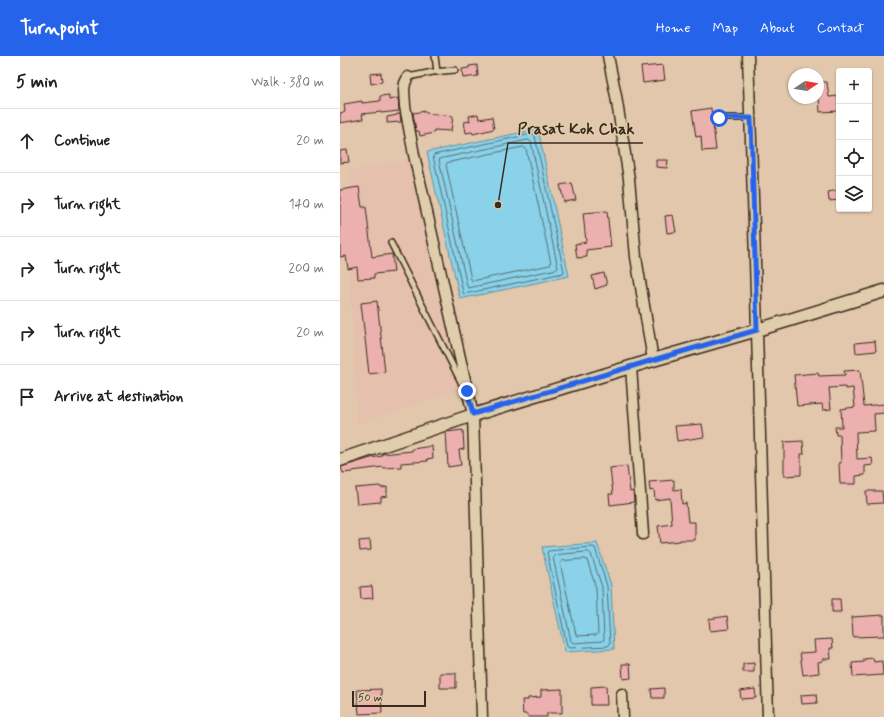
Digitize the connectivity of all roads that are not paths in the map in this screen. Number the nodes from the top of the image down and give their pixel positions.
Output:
1 (435, 56) edge
2 (608, 56) edge
3 (748, 56) edge
4 (455, 70) dead end
5 (436, 72) junction
6 (408, 77) joint
7 (719, 118) dead end
8 (751, 118) junction
9 (391, 243) dead end
10 (884, 290) edge
11 (757, 330) junction
12 (653, 360) junction
13 (631, 367) junction
14 (468, 395) junction
15 (472, 412) junction
16 (340, 460) edge
17 (642, 534) dead end
18 (622, 694) dead end
19 (482, 717) edge
20 (623, 717) edge
21 (768, 717) edge

1 - 5 lane
2 - 12 street
3 - 8 street
4 - 5 lane
5 - 6 lane
6 - 14 street
7 - 8 lane
8 - 11 street
9 - 14 lane
10 - 11 street
11 - 12 street
11 - 21 street
12 - 13 street
13 - 15 street
13 - 17 street
14 - 15 street
15 - 16 street
15 - 19 street
18 - 20 street

